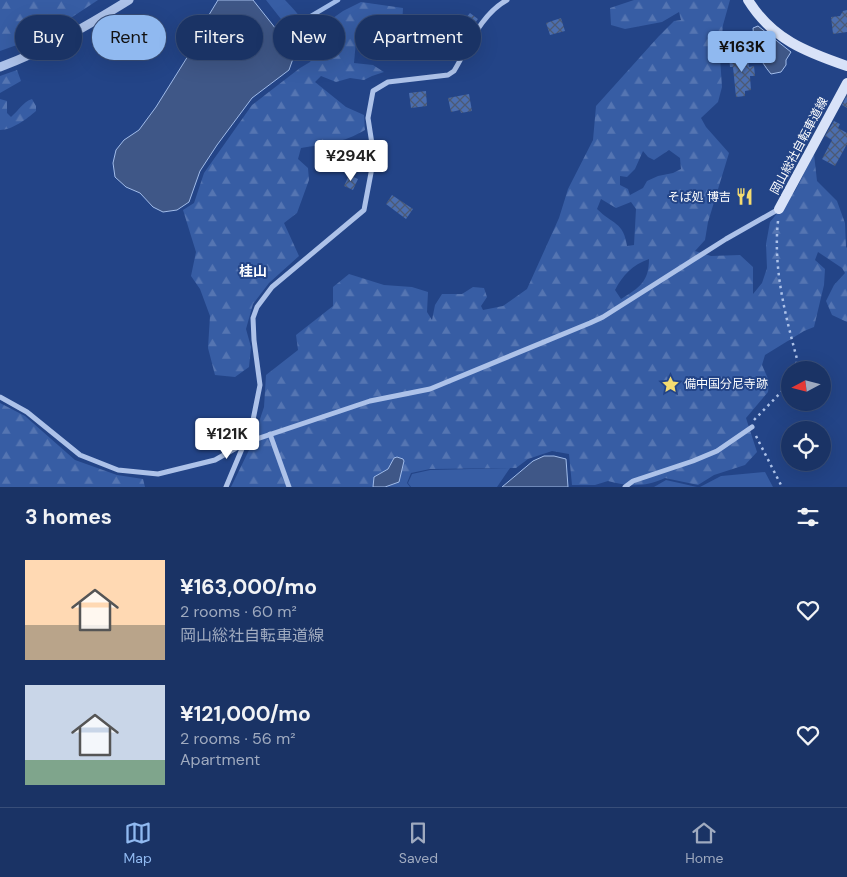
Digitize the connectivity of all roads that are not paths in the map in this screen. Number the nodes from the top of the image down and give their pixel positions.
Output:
1 (129, 0) edge
2 (507, 0) edge
3 (748, 0) edge
4 (845, 62) edge
5 (0, 66) edge
6 (847, 83) edge
7 (779, 209) joint
8 (0, 397) edge
9 (752, 427) road end
10 (270, 434) junction
11 (245, 443) junction
12 (226, 487) edge
13 (290, 487) edge
14 (625, 487) edge

1 - 5 street
2 - 11 street
3 - 4 main road
6 - 7 main road, 岡山総社自転車道線
7 - 10 street
8 - 11 street
9 - 14 street
10 - 11 street
10 - 13 street
11 - 12 street

